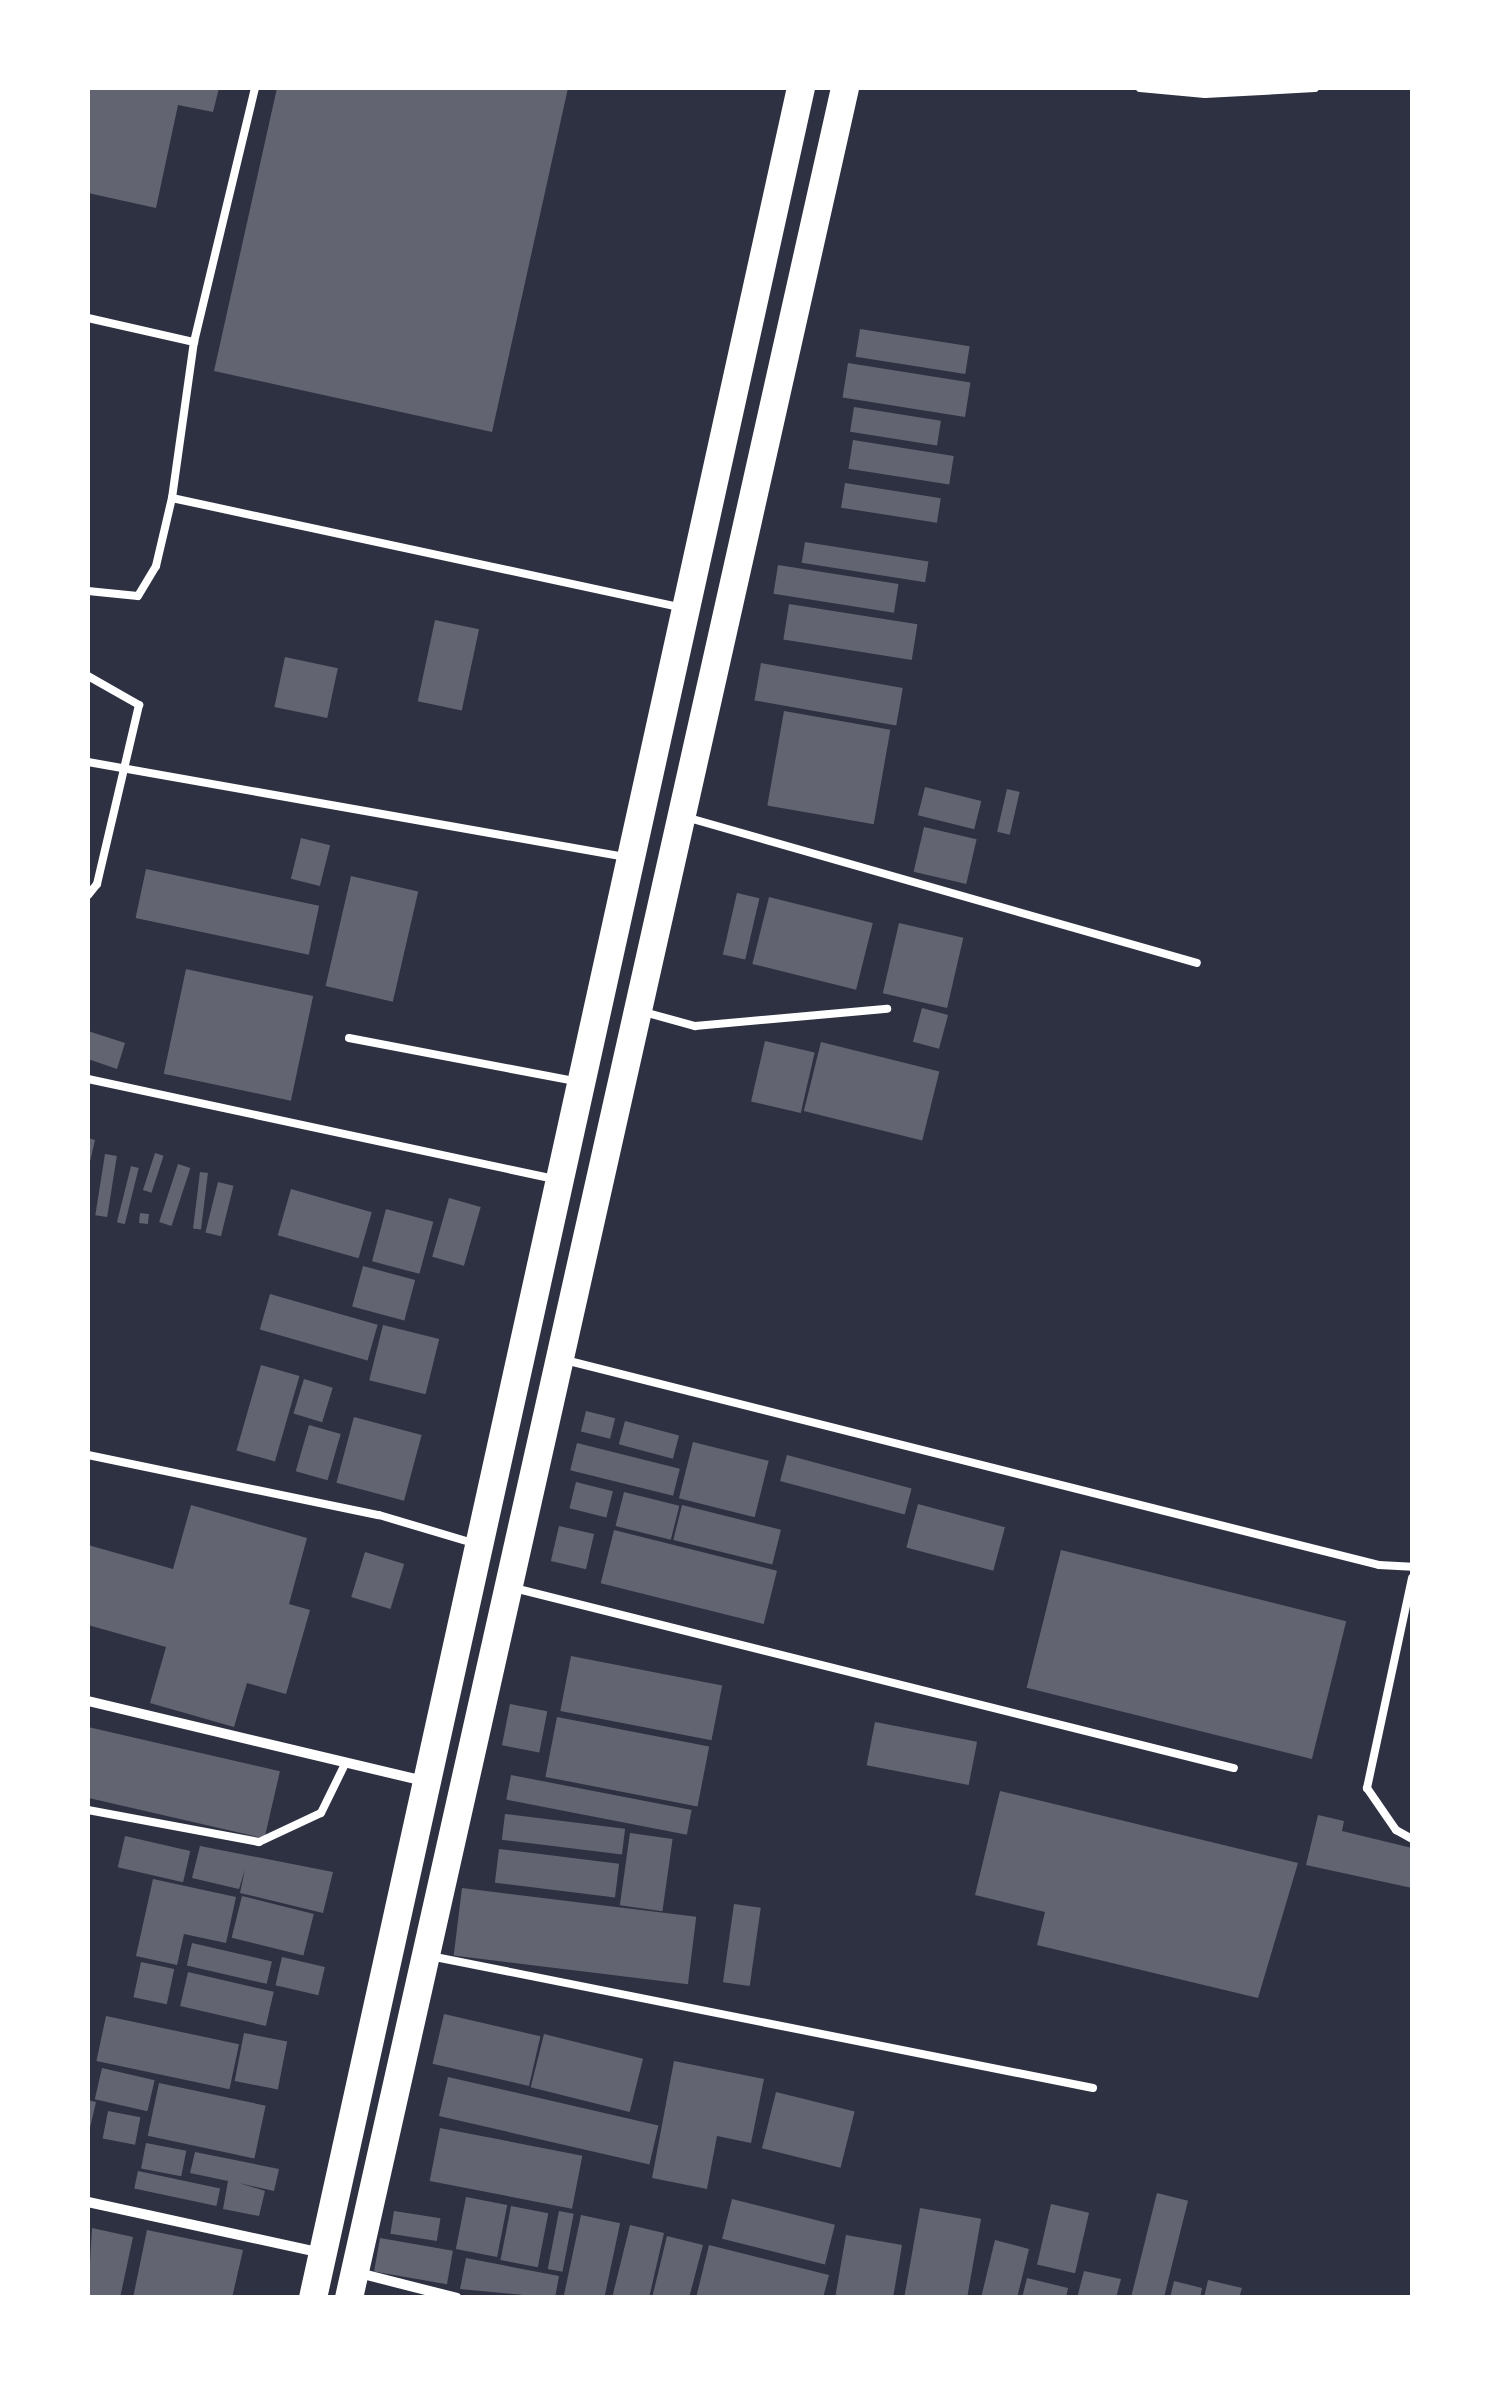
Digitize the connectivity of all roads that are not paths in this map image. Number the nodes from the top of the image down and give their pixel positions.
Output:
1 (255, 88) edge
2 (801, 88) edge
3 (845, 88) edge
4 (1140, 88) edge
5 (1315, 88) edge
6 (88, 318) edge
7 (194, 342) junction
8 (172, 498) junction
9 (88, 591) edge
10 (687, 609) junction
11 (726, 614) junction
12 (88, 676) edge
13 (88, 762) edge
14 (125, 768) junction
15 (680, 815) junction
16 (632, 858) junction
17 (670, 863) junction
18 (88, 894) edge
19 (1197, 962) dead end
20 (887, 1009) dead end
21 (635, 1010) junction
22 (348, 1038) dead end
23 (88, 1079) edge
24 (583, 1083) junction
25 (563, 1180) junction
26 (556, 1358) junction
27 (88, 1456) edge
28 (477, 1544) junction
29 (1412, 1568) edge
30 (1412, 1578) edge
31 (504, 1586) junction
32 (88, 1702) edge
33 (346, 1762) junction
34 (1234, 1768) dead end
35 (426, 1782) junction
36 (88, 1810) edge
37 (1412, 1839) edge
38 (421, 1954) junction
39 (1094, 2088) dead end
40 (88, 2202) edge
41 (324, 2253) junction
42 (352, 2285) edge
43 (313, 2298) edge
44 (457, 2298) edge

1 - 7 lane
2 - 10 highway
3 - 11 highway
4 - 5 lane
6 - 7 lane
7 - 8 lane
8 - 9 lane
8 - 10 lane
10 - 11 lane
10 - 16 highway
11 - 15 highway
12 - 14 lane
13 - 14 lane
14 - 16 lane
14 - 18 lane
15 - 17 highway
15 - 19 lane
16 - 17 lane
16 - 24 highway
17 - 21 highway
20 - 21 lane
21 - 26 highway
22 - 24 lane
23 - 25 lane
24 - 25 highway
25 - 28 highway
26 - 29 lane
26 - 31 highway
27 - 28 lane
28 - 35 highway
30 - 37 lane
31 - 34 lane
31 - 38 highway
32 - 33 street
33 - 35 street
33 - 36 lane
35 - 41 highway
38 - 39 lane
38 - 42 highway
40 - 41 street
41 - 43 highway
42 - 44 street

